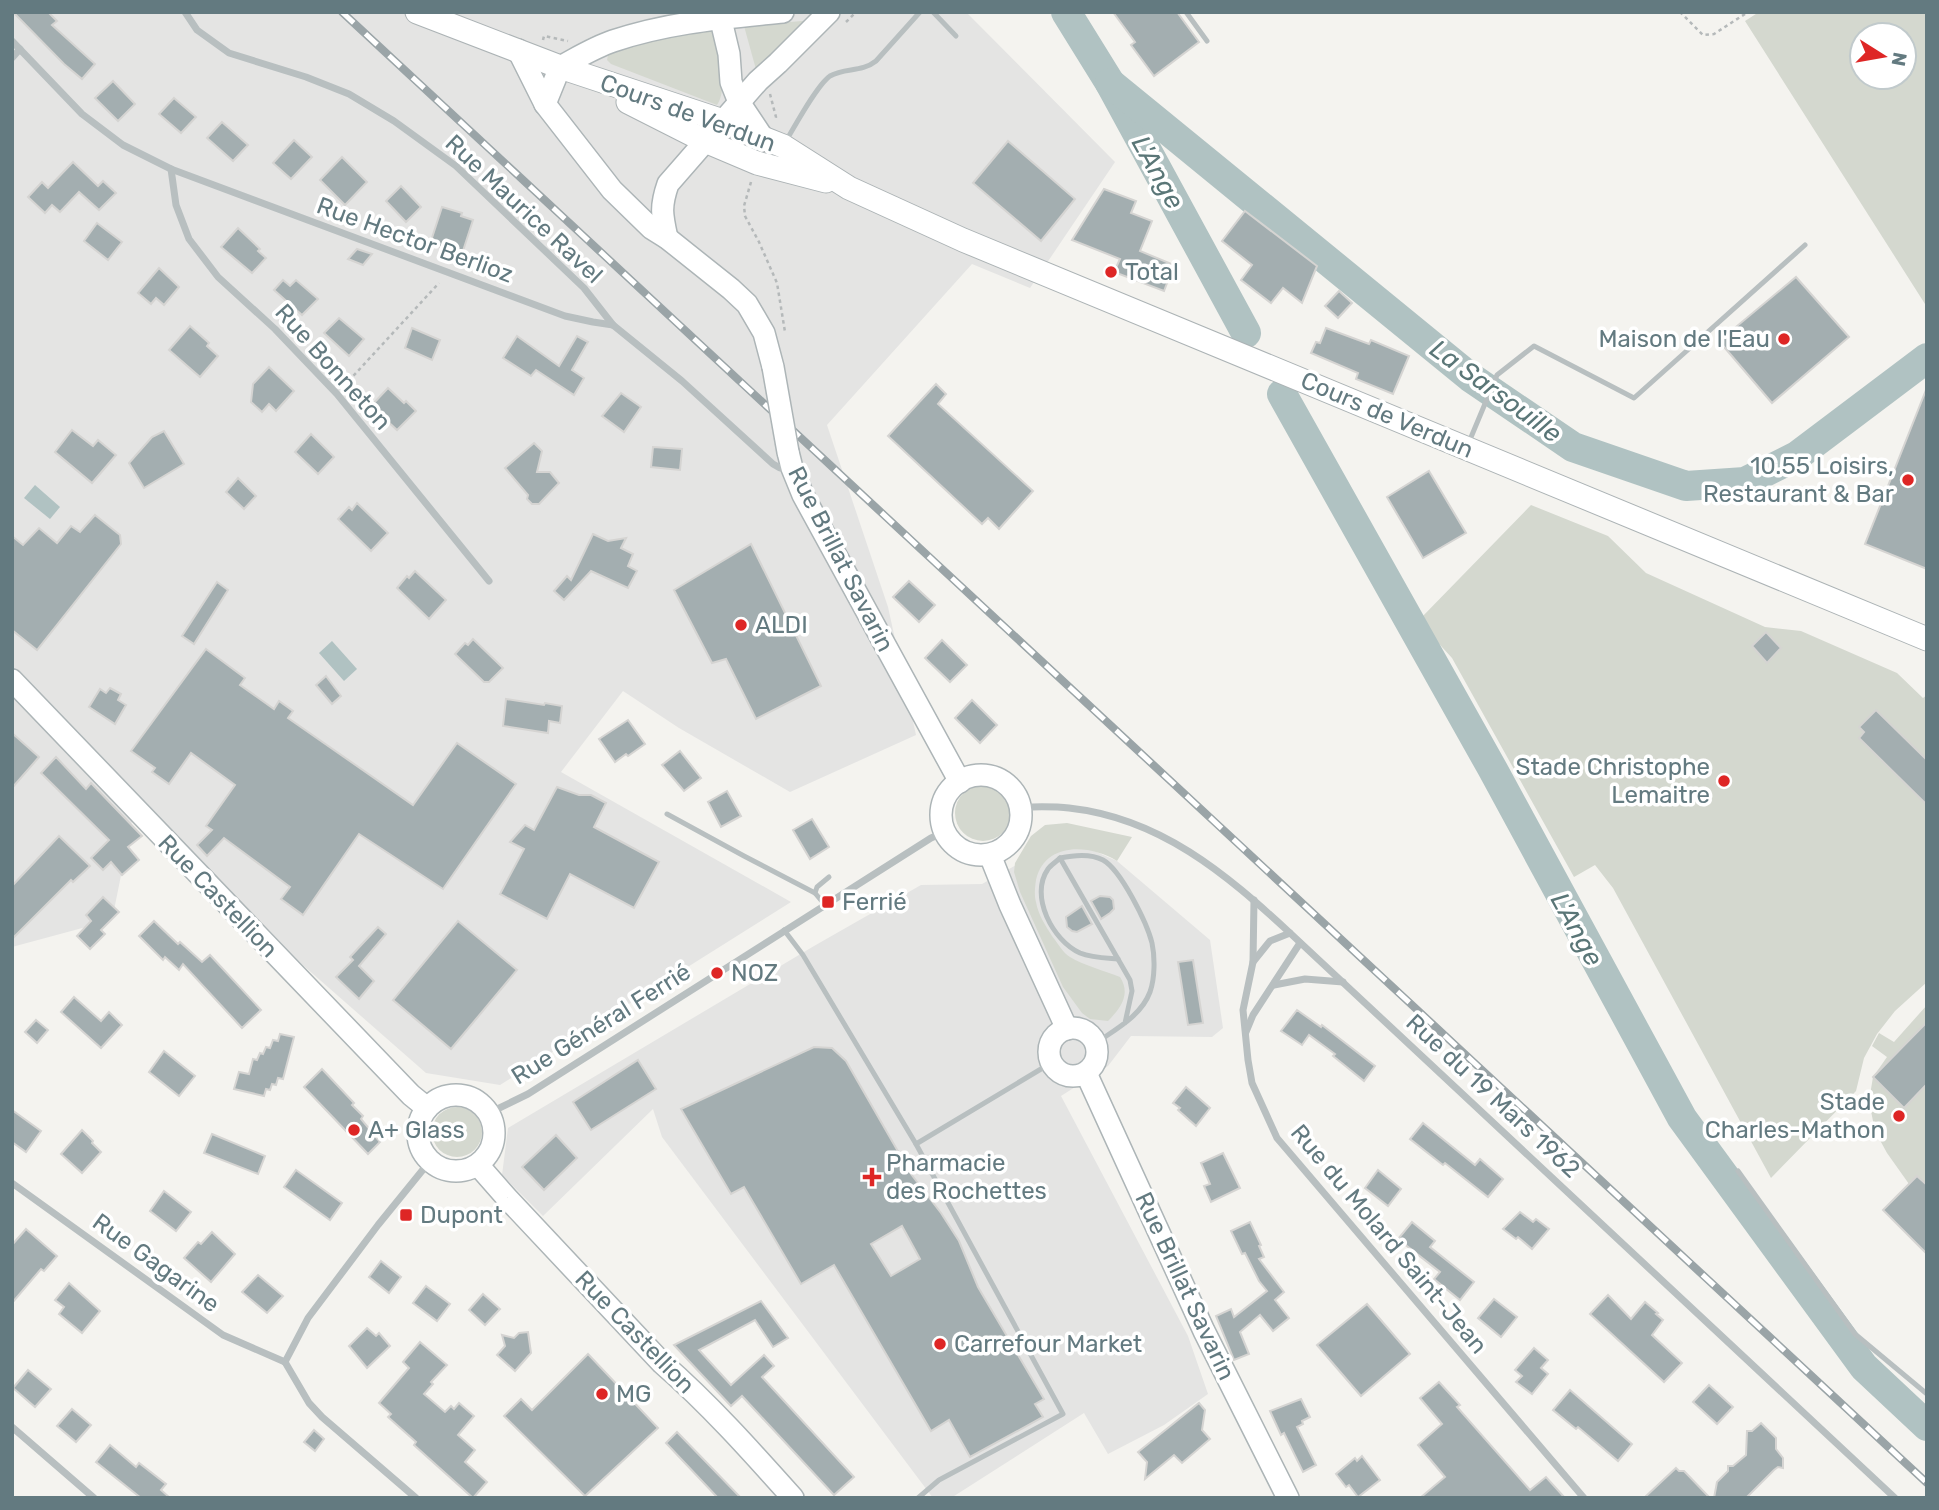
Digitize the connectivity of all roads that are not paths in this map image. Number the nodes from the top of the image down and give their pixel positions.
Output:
1 (185, 12) edge
2 (417, 12) edge
3 (783, 12) edge
4 (829, 12) edge
5 (920, 12) edge
6 (933, 12) edge
7 (1186, 12) edge
8 (720, 15) edge
9 (667, 19) edge
10 (956, 36) dead end
11 (12, 41) edge
12 (1207, 41) dead end
13 (20, 49) junction
14 (518, 50) junction
15 (12, 58) edge
16 (560, 67) junction
17 (739, 103) junction
18 (545, 104) junction
19 (723, 121) junction
20 (705, 141) junction
21 (771, 141) junction
22 (172, 169) junction
23 (849, 188) junction
24 (667, 238) junction
25 (1805, 245) dead end
26 (613, 325) junction
27 (1466, 447) junction
28 (790, 460) junction
29 (489, 581) dead end
30 (1927, 639) edge
31 (12, 680) edge
32 (960, 782) junction
33 (1021, 807) junction
34 (667, 814) dead end
35 (945, 832) junction
36 (990, 855) junction
37 (1060, 859) junction
38 (829, 877) dead end
39 (815, 893) junction
40 (1254, 900) junction
41 (825, 905) junction
42 (784, 930) junction
43 (1290, 933) junction
44 (1300, 943) junction
45 (1118, 958) junction
46 (1253, 962) junction
47 (1343, 982) junction
48 (1274, 985) junction
49 (1125, 1023) junction
50 (1067, 1029) junction
51 (1245, 1036) junction
52 (1096, 1043) junction
53 (1051, 1063) junction
54 (1086, 1073) junction
55 (427, 1108) junction
56 (489, 1113) junction
57 (916, 1144) junction
58 (430, 1161) junction
59 (478, 1165) junction
60 (1738, 1171) dead end
61 (12, 1183) edge
62 (285, 1362) junction
63 (1927, 1394) edge
64 (12, 1427) edge
65 (1287, 1497) edge
66 (94, 1498) edge
67 (416, 1498) edge
68 (793, 1498) edge
69 (918, 1498) edge
70 (1584, 1498) edge
71 (1895, 1498) edge

1 - 26 street, Rue Maurice Ravel
2 - 14 main road, Cours de Verdun
3 - 8 main road
4 - 17 main road
5 - 21 lane
6 - 10 lane
7 - 12 lane
8 - 9 main road
8 - 17 main road
9 - 16 main road
11 - 13 street, Rue Hector Berlioz
13 - 15 street
13 - 22 street, Rue Hector Berlioz
14 - 16 main road, Cours de Verdun
14 - 18 main road, Rue Brillat Savarin
16 - 18 main road
16 - 19 main road, Cours de Verdun
16 - 20 main road, Cours de Verdun
17 - 19 main road
17 - 21 main road
18 - 24 main road, Rue Brillat Savarin
19 - 20 main road
19 - 21 main road, Cours de Verdun
20 - 23 main road, Cours de Verdun
20 - 24 main road
21 - 23 main road, Cours de Verdun
22 - 26 street, Rue Hector Berlioz
22 - 29 street, Rue Bonneton
23 - 27 main road, Cours de Verdun
24 - 28 main road, Rue Brillat Savarin, bridge
25 - 27 lane
26 - 28 street, Rue Hector Berlioz
27 - 30 main road, Cours de Verdun
28 - 32 main road, Rue Brillat Savarin
31 - 55 main road, Rue Castellion
32 - 33 main road
32 - 35 main road
33 - 36 main road
33 - 40 street, Rue du 19 Mars 1962
34 - 39 lane
35 - 36 main road
35 - 41 street, Rue Général Ferrié
36 - 50 main road
37 - 45 lane
37 - 45 lane
37 - 49 lane
38 - 39 lane
39 - 41 lane
40 - 43 street, Rue du 19 Mars 1962
40 - 46 street, Rue du Molard Saint-Jean
41 - 42 street, Rue Général Ferrié
42 - 56 street, Rue Général Ferrié
42 - 57 lane
43 - 44 street, Rue du 19 Mars 1962
43 - 46 street
44 - 47 street, Rue du 19 Mars 1962
44 - 48 street
45 - 49 lane
46 - 51 street, Rue du Molard Saint-Jean
47 - 48 street
47 - 71 street, Rue du 19 Mars 1962
48 - 51 street
49 - 52 lane
50 - 52 main road
50 - 53 main road
51 - 70 street, Rue du Molard Saint-Jean
52 - 54 main road
53 - 54 main road
53 - 57 lane
54 - 65 main road, Rue Brillat Savarin
55 - 56 main road
55 - 58 main road
56 - 59 main road
57 - 69 lane
58 - 59 main road
58 - 62 street
59 - 68 main road, Rue Castellion
60 - 63 lane
61 - 62 street, Rue Gagarine
62 - 67 street
64 - 66 street

